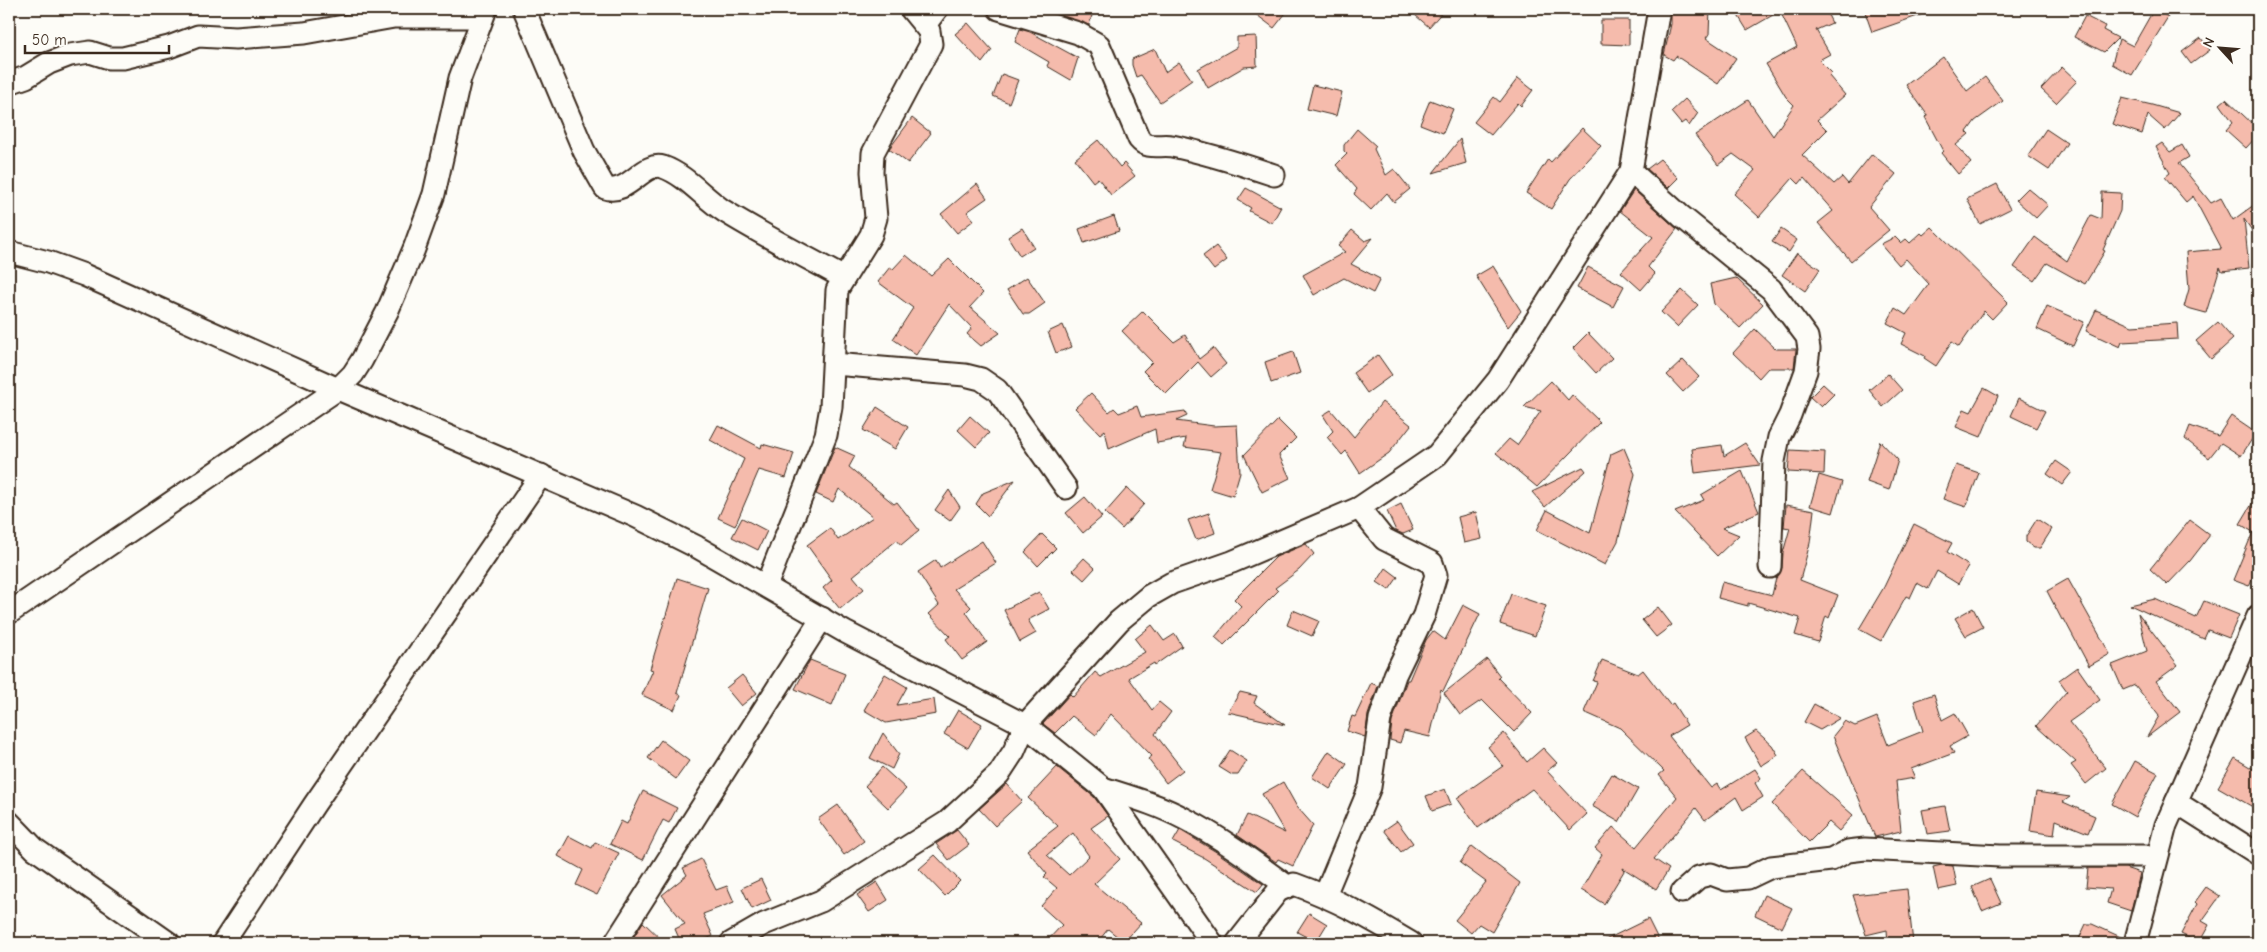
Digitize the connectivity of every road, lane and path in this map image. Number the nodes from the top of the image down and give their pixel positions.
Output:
1 (524, 9) edge
2 (911, 9) edge
3 (999, 9) edge
4 (1659, 9) edge
5 (484, 13) edge
6 (931, 17) edge
7 (9, 83) edge
8 (1631, 171) junction
9 (1274, 174) dead end
10 (9, 252) edge
11 (844, 278) junction
12 (834, 364) junction
13 (338, 390) junction
14 (541, 475) junction
15 (1066, 488) dead end
16 (1359, 508) junction
17 (1770, 567) dead end
18 (766, 586) junction
19 (9, 613) edge
20 (2258, 616) edge
21 (822, 618) junction
22 (1025, 725) junction
23 (1103, 788) junction
24 (2176, 802) junction
25 (9, 822) edge
26 (2258, 854) edge
27 (2156, 856) junction
28 (1287, 886) junction
29 (1682, 892) dead end
30 (1325, 895) junction
31 (169, 943) edge
32 (222, 943) edge
33 (615, 943) edge
34 (731, 943) edge
35 (1212, 943) edge
36 (1237, 943) edge
37 (1411, 943) edge
38 (2135, 943) edge

1 - 11 street
2 - 6 street
3 - 9 street
4 - 8 street
5 - 7 street
5 - 13 street
6 - 11 street
8 - 16 street
8 - 17 street
10 - 13 street
11 - 12 street
12 - 15 street
12 - 18 street
13 - 14 street
13 - 19 street
14 - 18 street
14 - 32 street
16 - 22 street
16 - 30 street
18 - 21 street
20 - 24 street
21 - 22 street
21 - 33 street
22 - 23 street
22 - 34 street
23 - 28 street
23 - 35 street
24 - 26 street
24 - 27 street
25 - 31 street
27 - 29 street
27 - 38 street
28 - 30 street
28 - 36 street
30 - 37 street

